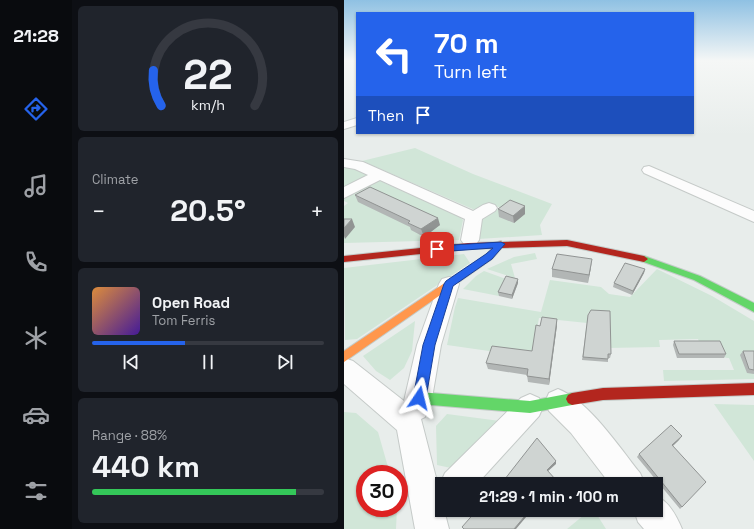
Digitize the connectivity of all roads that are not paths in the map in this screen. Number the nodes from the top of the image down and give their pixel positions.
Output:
1 (356, 121) edge
2 (344, 126) edge
3 (344, 163) edge
4 (649, 170) dead end
5 (380, 174) junction
6 (344, 193) edge
7 (489, 208) dead end
8 (474, 217) junction
9 (754, 217) edge
10 (470, 240) dead end
11 (501, 244) junction
12 (344, 259) edge
13 (449, 284) junction
14 (754, 308) edge
15 (344, 356) edge
16 (344, 369) edge
17 (754, 390) edge
18 (558, 402) junction
19 (530, 408) junction
20 (414, 410) junction
21 (463, 477) edge
22 (624, 477) edge
23 (441, 517) edge
24 (656, 517) edge
25 (432, 529) edge
26 (436, 529) edge
27 (665, 529) edge

1 - 2 street
3 - 5 street
4 - 9 street
5 - 6 street
5 - 8 street
7 - 8 street
8 - 10 street
11 - 12 street
11 - 13 street
11 - 14 street
13 - 15 street
13 - 20 street
16 - 20 street
17 - 18 street
18 - 19 street
18 - 22 street
19 - 20 street
19 - 21 street
20 - 25 street
23 - 26 street
24 - 27 street

